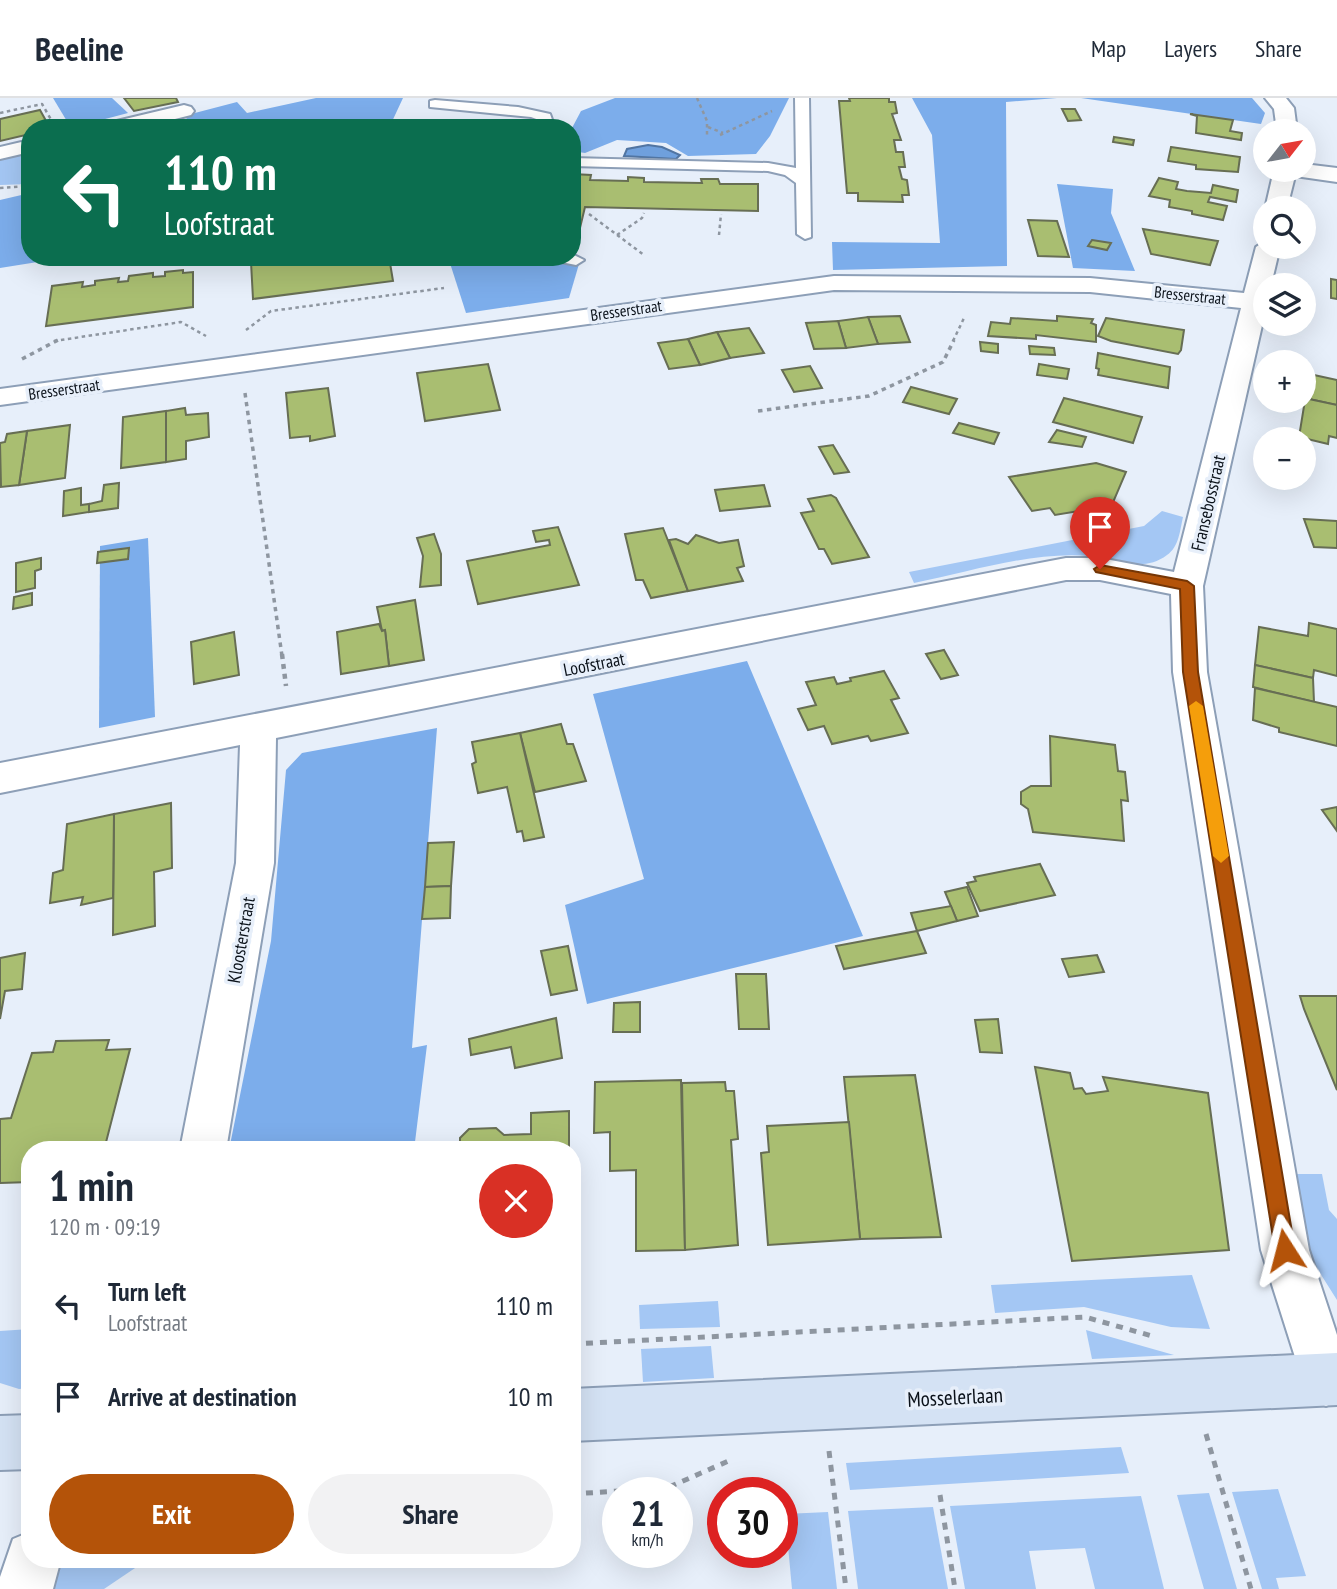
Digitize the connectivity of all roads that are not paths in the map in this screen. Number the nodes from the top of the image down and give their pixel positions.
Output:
1 (1275, 98) edge
2 (802, 103) edge
3 (435, 104) dead end
4 (184, 111) dead end
5 (150, 119) edge
6 (546, 119) edge
7 (1285, 119) edge
8 (21, 148) edge
9 (0, 153) edge
10 (581, 162) edge
11 (1316, 172) edge
12 (1337, 175) edge
13 (804, 182) junction
14 (805, 234) dead end
15 (1253, 302) edge
16 (1253, 310) edge
17 (0, 397) edge
18 (1187, 586) junction
19 (258, 729) junction
20 (0, 778) edge
21 (206, 1141) edge
22 (1332, 1380) edge
23 (581, 1415) edge
24 (21, 1442) edge
25 (0, 1443) edge
26 (31, 1568) edge
27 (25, 1589) edge

1 - 7 street
2 - 13 lane
3 - 6 lane
4 - 5 street
8 - 9 street
10 - 13 lane
11 - 12 street
13 - 14 lane
15 - 17 street, Bresserstraat
16 - 18 street, Fransebosstraat
18 - 19 street, Loofstraat
18 - 22 street, Fransebosstraat
19 - 20 street, Loofstraat
19 - 21 street, Kloosterstraat
22 - 23 street, Mosselerlaan
24 - 25 street
26 - 27 street

